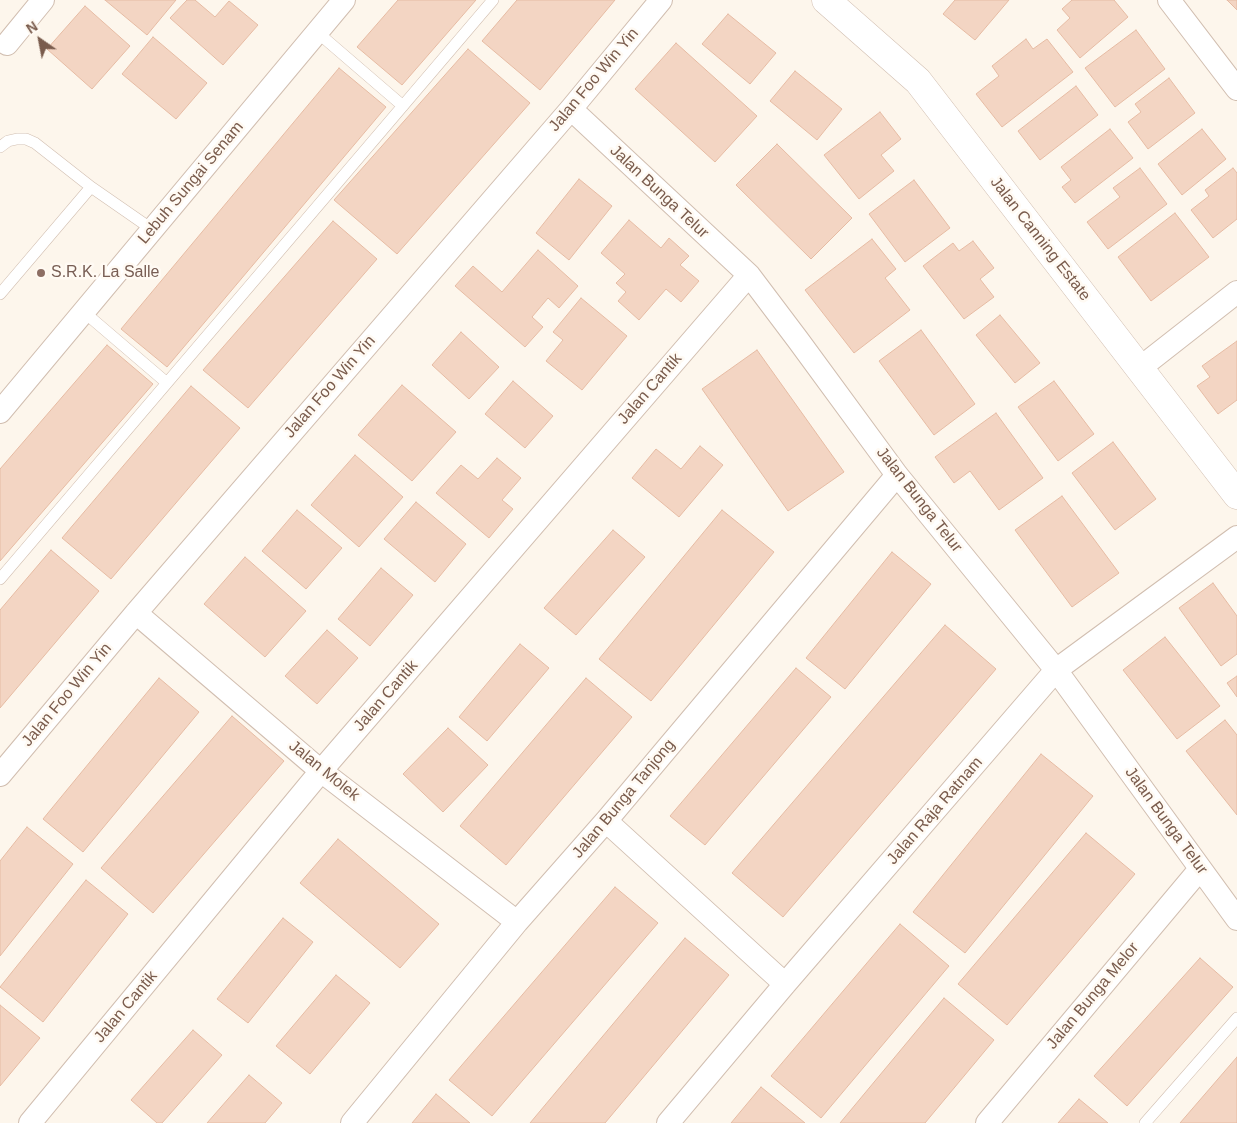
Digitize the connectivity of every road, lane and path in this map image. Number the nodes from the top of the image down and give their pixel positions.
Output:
1 (43, 0) edge
2 (344, 0) edge
3 (493, 0) edge
4 (661, 0) edge
5 (826, 0) edge
6 (1168, 0) edge
7 (317, 32) junction
8 (7, 44) dead end
9 (1237, 89) edge
10 (402, 106) junction
11 (570, 109) junction
12 (0, 147) edge
13 (91, 187) junction
14 (153, 230) junction
15 (749, 275) junction
16 (1237, 292) edge
17 (0, 294) edge
18 (84, 312) junction
19 (1140, 368) junction
20 (167, 383) junction
21 (0, 412) edge
22 (897, 475) junction
23 (1237, 495) edge
24 (1237, 537) edge
25 (0, 579) edge
26 (136, 613) junction
27 (1056, 670) junction
28 (2, 768) edge
29 (322, 771) junction
30 (606, 821) junction
31 (1200, 869) junction
32 (1237, 919) edge
33 (518, 922) junction
34 (785, 984) junction
35 (1237, 1018) edge
36 (30, 1123) edge
37 (352, 1123) edge
38 (668, 1123) edge
39 (986, 1123) edge
40 (1145, 1123) edge

1 - 8 street
2 - 7 street, Lebuh Sungai Senam
3 - 10 lane
4 - 11 street, Jalan Foo Win Yin
5 - 19 street, Jalan Canning Estate
6 - 9 street
7 - 10 lane
7 - 14 street, Lebuh Sungai Senam
10 - 20 lane
11 - 15 street, Jalan Bunga Telur
11 - 26 street, Jalan Foo Win Yin
12 - 13 lane
13 - 14 lane
13 - 17 lane
14 - 18 street, Lebuh Sungai Senam
15 - 22 street, Jalan Bunga Telur
15 - 29 street, Jalan Cantik
16 - 19 street
18 - 20 lane
18 - 21 street, Lebuh Sungai Senam
19 - 23 street, Jalan Canning Estate
20 - 25 lane
22 - 27 street, Jalan Bunga Telur
22 - 30 street, Jalan Bunga Tanjong
24 - 27 street, Jalan Raja Ratnam
26 - 28 street, Jalan Foo Win Yin
26 - 29 street, Jalan Molek
27 - 31 street, Jalan Bunga Telur
27 - 34 street, Jalan Raja Ratnam
29 - 33 street, Jalan Molek
29 - 36 street, Jalan Cantik
30 - 33 street, Jalan Bunga Tanjong
30 - 34 street
31 - 32 street, Jalan Bunga Telur
31 - 39 street, Jalan Bunga Melor
33 - 37 street, Jalan Bunga Tanjong
34 - 38 street, Jalan Raja Ratnam
35 - 40 lane

